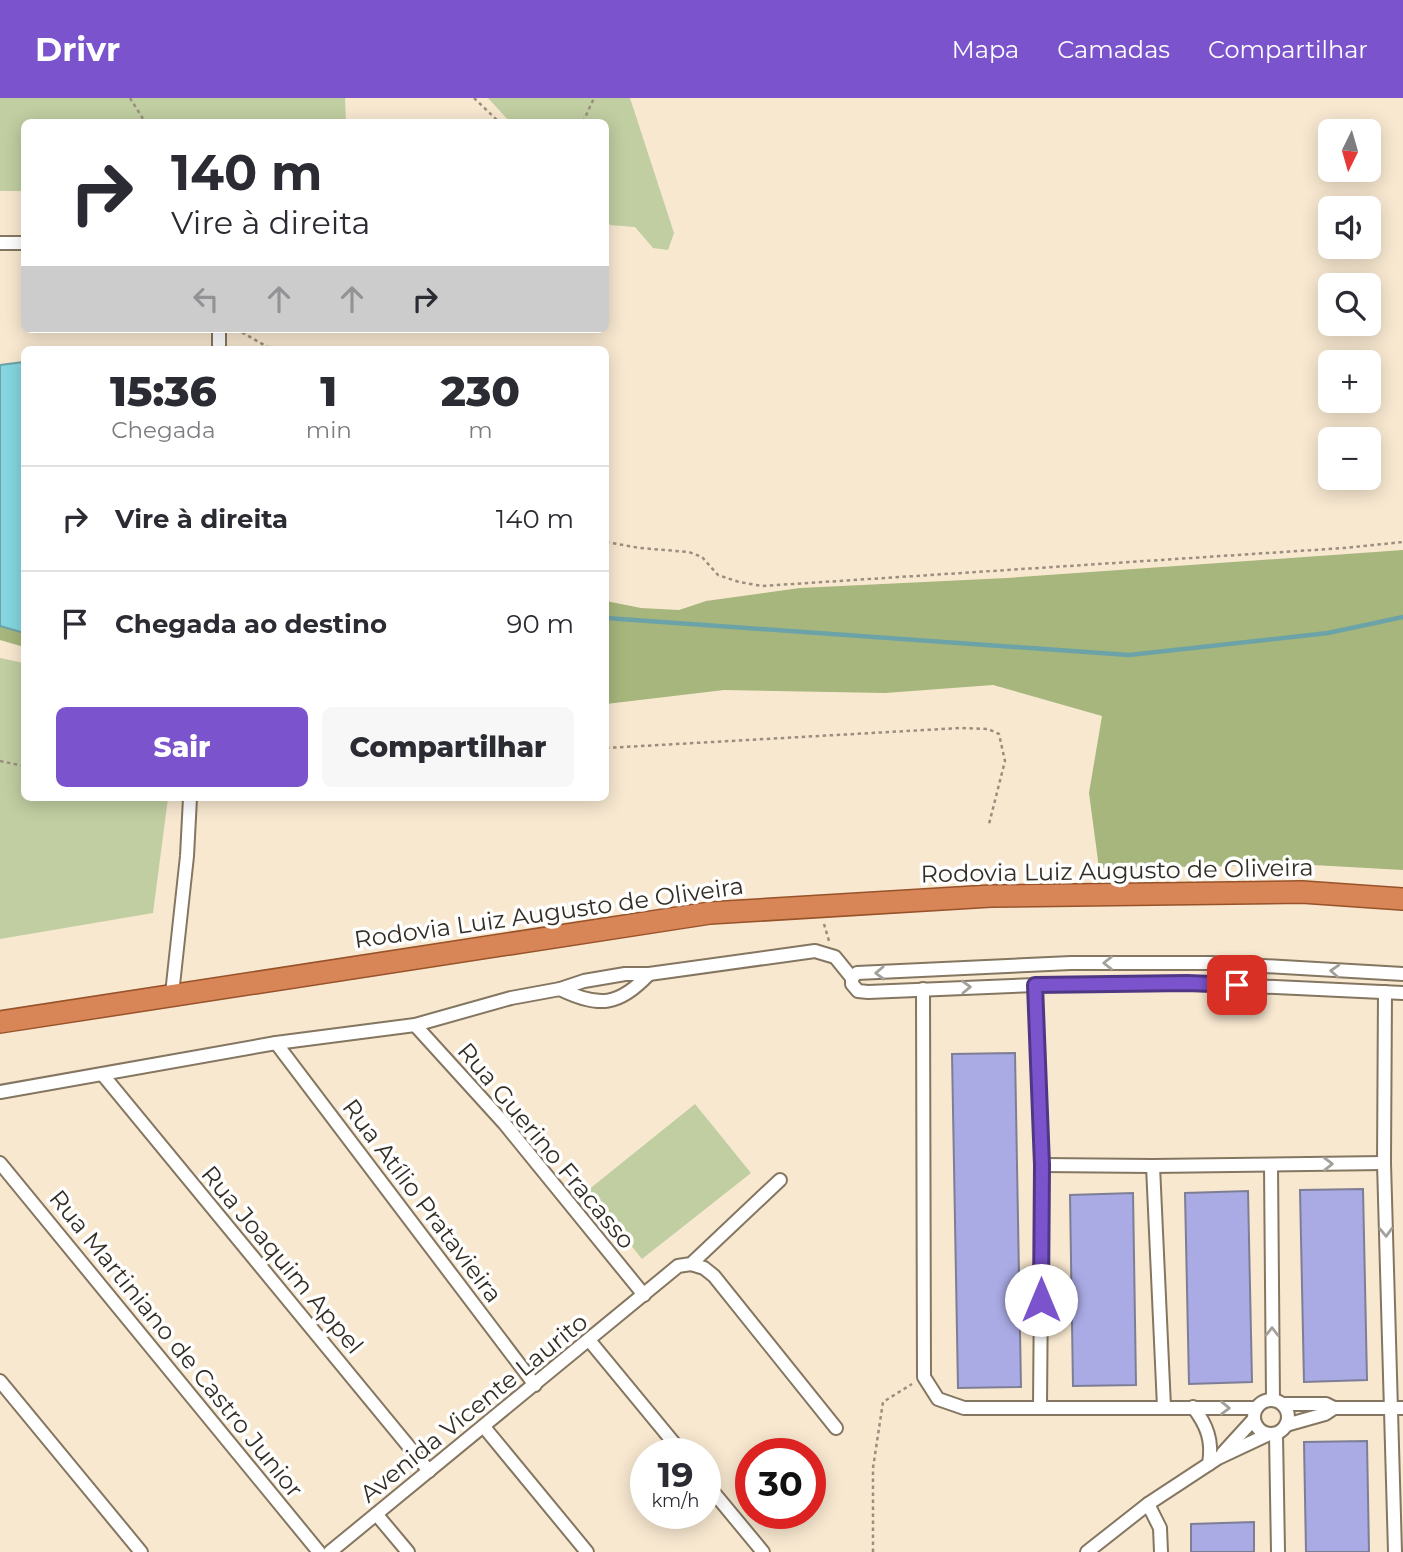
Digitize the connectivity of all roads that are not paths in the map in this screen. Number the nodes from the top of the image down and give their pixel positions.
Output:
1 (0, 243) edge
2 (21, 243) edge
3 (190, 801) edge
4 (1403, 899) edge
5 (649, 974) junction
6 (1403, 975) edge
7 (852, 978) junction
8 (1035, 985) junction
9 (560, 989) junction
10 (923, 989) junction
11 (1385, 992) junction
12 (1403, 993) edge
13 (172, 994) junction
14 (0, 1022) edge
15 (415, 1025) junction
16 (276, 1043) junction
17 (103, 1075) junction
18 (0, 1092) edge
19 (0, 1163) edge
20 (1384, 1163) junction
21 (1042, 1165) junction
22 (1271, 1165) junction
23 (1153, 1166) junction
24 (780, 1180) dead end
25 (691, 1264) junction
26 (644, 1295) junction
27 (589, 1340) junction
28 (0, 1381) edge
29 (534, 1385) junction
30 (1278, 1402) junction
31 (1164, 1407) junction
32 (1193, 1407) junction
33 (1040, 1408) junction
34 (1334, 1408) junction
35 (1397, 1408) edge
36 (1255, 1414) junction
37 (484, 1427) junction
38 (836, 1428) dead end
39 (1277, 1431) junction
40 (670, 1438) edge
41 (1214, 1461) junction
42 (429, 1471) junction
43 (721, 1501) edge
44 (1148, 1504) junction
45 (377, 1515) junction
46 (141, 1552) edge
47 (319, 1552) edge
48 (330, 1552) edge
49 (408, 1552) edge
50 (587, 1552) edge
51 (763, 1552) edge
52 (1087, 1552) edge
53 (1161, 1552) edge
54 (1278, 1552) edge
55 (1395, 1552) edge

1 - 2 street
3 - 13 street
4 - 13 highway, Rodovia Luiz Augusto de Oliveira
5 - 7 street
5 - 9 street
5 - 9 street
6 -> 7 street
7 - 10 street
10 -> 8 street
8 - 11 street
8 - 21 street
9 - 15 street
10 - 33 street
11 - 12 street
11 - 20 street
13 - 14 highway, Rodovia Luiz Augusto de Oliveira
15 - 16 street
15 - 26 street, Rua Guerino Fracasso
16 - 17 street
16 - 29 street, Rua Atílio Pratavieira
17 - 18 street
17 - 42 street, Rua Joaquim Appel
19 - 47 street, Rua Martiniano de Castro Junior
22 -> 20 street
20 -> 35 street
21 - 23 street
21 - 33 street
22 - 23 street
30 -> 22 street
23 - 31 street
24 - 25 street, Avenida Vicente Laurito
25 - 26 street, Avenida Vicente Laurito
25 - 38 street
26 - 27 street, Avenida Vicente Laurito
27 - 29 street, Avenida Vicente Laurito
27 - 40 street
28 - 46 street
29 - 37 street, Avenida Vicente Laurito
30 - 34 street
30 - 36 street
30 - 39 street
31 - 32 street
31 - 33 street
32 -> 36 street
32 - 41 street
34 - 35 street
34 - 39 street
35 - 55 street
36 - 39 street
36 - 41 street
37 - 42 street, Avenida Vicente Laurito
37 - 50 street
39 - 41 street
39 - 54 street
41 - 44 street
42 - 45 street, Avenida Vicente Laurito
43 - 51 street
44 - 52 street
44 - 53 street
45 - 48 street, Avenida Vicente Laurito
45 - 49 street

